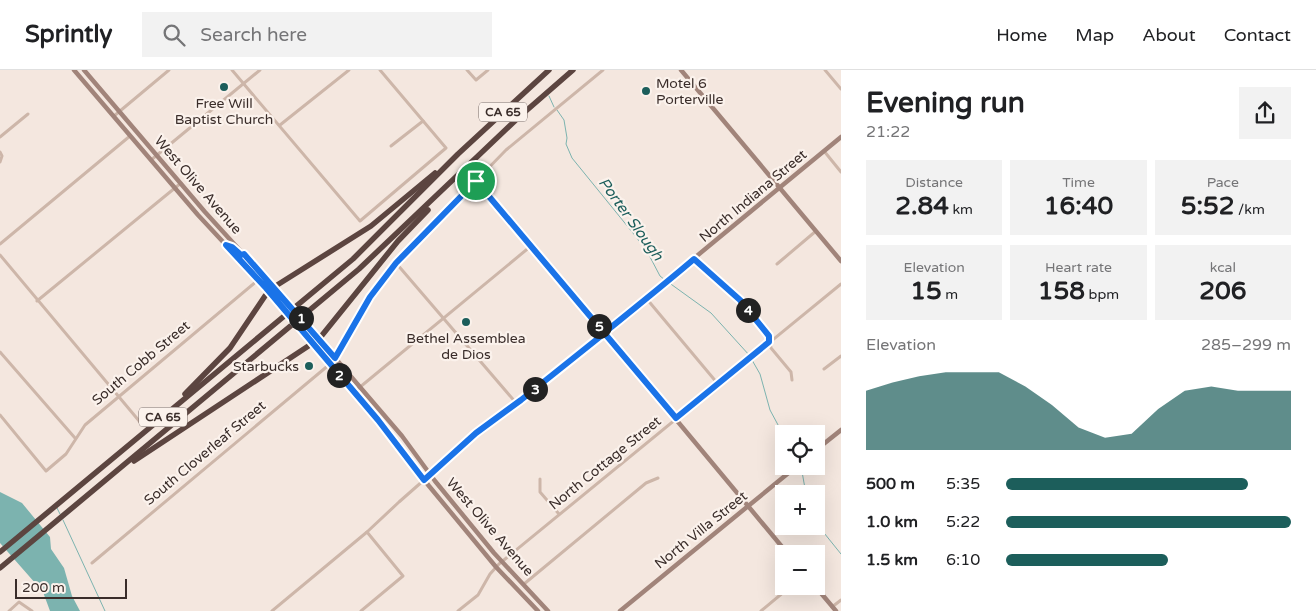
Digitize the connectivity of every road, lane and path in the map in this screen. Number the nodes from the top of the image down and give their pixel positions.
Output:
1 (74, 70) edge
2 (84, 70) edge
3 (169, 70) edge
4 (232, 70) edge
5 (260, 70) edge
6 (348, 70) edge
7 (380, 70) edge
8 (467, 70) edge
9 (488, 70) edge
10 (549, 70) edge
11 (573, 70) edge
12 (603, 70) edge
13 (681, 70) edge
14 (825, 70) edge
15 (244, 83) junction
16 (841, 89) edge
17 (120, 111) junction
18 (28, 114) dead end
19 (114, 116) junction
20 (423, 121) junction
21 (280, 125) junction
22 (130, 136) junction
23 (0, 137) edge
24 (841, 137) edge
25 (391, 146) dead end
26 (824, 151) junction
27 (0, 152) edge
28 (458, 154) junction
29 (157, 155) junction
30 (151, 160) junction
31 (0, 162) edge
32 (471, 164) junction
33 (841, 172) edge
34 (476, 181) junction
35 (181, 183) junction
36 (781, 187) junction
37 (175, 188) junction
38 (817, 231) junction
39 (0, 244) edge
40 (226, 245) junction
41 (531, 246) junction
42 (244, 254) junction
43 (0, 255) edge
44 (694, 259) junction
45 (841, 261) edge
46 (396, 263) junction
47 (776, 264) dead end
48 (258, 280) junction
49 (841, 284) edge
50 (274, 286) junction
51 (269, 292) junction
52 (646, 298) junction
53 (38, 301) junction
54 (444, 318) junction
55 (604, 333) junction
56 (319, 339) junction
57 (769, 342) junction
58 (313, 344) junction
59 (0, 352) edge
60 (841, 356) edge
61 (333, 361) junction
62 (824, 369) dead end
63 (792, 380) dead end
64 (718, 384) junction
65 (360, 387) junction
66 (354, 392) junction
67 (119, 396) junction
68 (517, 404) junction
69 (0, 415) edge
70 (676, 418) junction
71 (140, 422) dead end
72 (150, 428) junction
73 (841, 430) edge
74 (75, 439) junction
75 (825, 443) edge
76 (117, 471) junction
77 (430, 475) junction
78 (786, 475) edge
79 (658, 478) dead end
80 (424, 480) junction
81 (540, 480) dead end
82 (749, 506) junction
83 (559, 514) junction
84 (367, 532) junction
85 (781, 545) edge
86 (0, 552) edge
87 (92, 563) dead end
88 (499, 564) junction
89 (0, 568) edge
90 (524, 584) junction
91 (780, 595) edge
92 (822, 595) edge
93 (841, 600) edge
94 (834, 609) edge
95 (547, 610) edge
96 (9, 611) edge
97 (32, 611) edge
98 (272, 611) edge
99 (361, 611) edge
100 (458, 611) edge
101 (538, 611) edge
102 (620, 611) edge
103 (760, 611) edge

1 - 19 main road, West Olive Avenue
2 - 17 main road, West Olive Avenue
3 - 17 street
4 - 15 street
5 - 15 street
6 - 21 street
7 - 20 street
8 - 9 street
10 - 28 highway, CA 65
11 - 32 highway, CA 65
12 - 34 street
13 - 36 main road
14 - 16 street
15 - 21 street
15 - 29 street
17 - 19 street
17 - 29 main road, West Olive Avenue
18 - 23 street
19 - 22 main road, West Olive Avenue
20 - 21 street
20 - 25 street
22 - 30 main road, West Olive Avenue
22 - 39 street
24 - 26 main road, North Indiana Street
26 - 33 street
26 - 36 main road, North Indiana Street
27 - 31 street
28 - 50 highway
28 - 72 highway, CA 65
29 - 30 street
29 - 35 main road, West Olive Avenue
30 - 37 main road, West Olive Avenue
32 - 56 highway
32 - 76 highway, CA 65
34 - 41 street
34 - 46 street
35 - 37 street
35 - 42 main road, West Olive Avenue
36 - 38 main road
36 - 44 main road, North Indiana Street
37 - 40 main road, West Olive Avenue
37 - 53 street
38 - 45 main road
38 - 47 street
40 - 42 main road
40 - 48 main road, West Olive Avenue
41 - 54 street
41 - 55 street
42 - 50 main road, West Olive Avenue
43 - 53 street
44 - 52 main road, North Indiana Street
44 - 57 street
46 - 54 street
46 - 61 street
48 - 51 main road, West Olive Avenue
48 - 67 street, South Cobb Street
49 - 57 street, North Cottage Street
50 - 51 highway
50 - 56 main road, West Olive Avenue
51 - 58 main road, West Olive Avenue
51 - 72 highway
52 - 55 main road, North Indiana Street
52 - 64 street
53 - 67 street
54 - 65 street
54 - 68 street
55 - 68 main road, North Indiana Street
55 - 70 main road
56 - 58 highway
56 - 61 main road, West Olive Avenue
57 - 63 street
57 - 64 street, North Cottage Street
58 - 61 main road, West Olive Avenue
58 - 76 highway
59 - 74 street
60 - 62 street
61 - 65 main road, West Olive Avenue
61 - 66 main road, West Olive Avenue
61 - 87 street, South Cloverleaf Street
64 - 70 street, North Cottage Street
65 - 66 street
65 - 77 main road, West Olive Avenue
66 - 80 main road, West Olive Avenue
67 - 71 street
67 - 74 street, South Cobb Street
68 - 77 main road, North Indiana Street
69 - 74 street, South Cobb Street
70 - 82 main road
70 - 83 street, North Cottage Street
72 - 86 highway, CA 65
73 - 75 main road
76 - 89 highway, CA 65
77 - 80 main road, North Indiana Street
77 - 88 main road, West Olive Avenue
78 - 82 main road, North Villa Street
79 - 90 street
80 - 84 street
80 - 88 main road, West Olive Avenue
81 - 83 street
82 - 85 main road
82 - 102 main road, North Villa Street
83 - 88 street, North Cottage Street
84 - 98 street
84 - 99 street
88 - 90 main road, West Olive Avenue
88 - 100 street, North Cottage Street
88 - 101 main road, West Olive Avenue
90 - 95 main road, West Olive Avenue
91 - 103 street
92 - 94 main road
93 - 94 street
96 - 97 street

